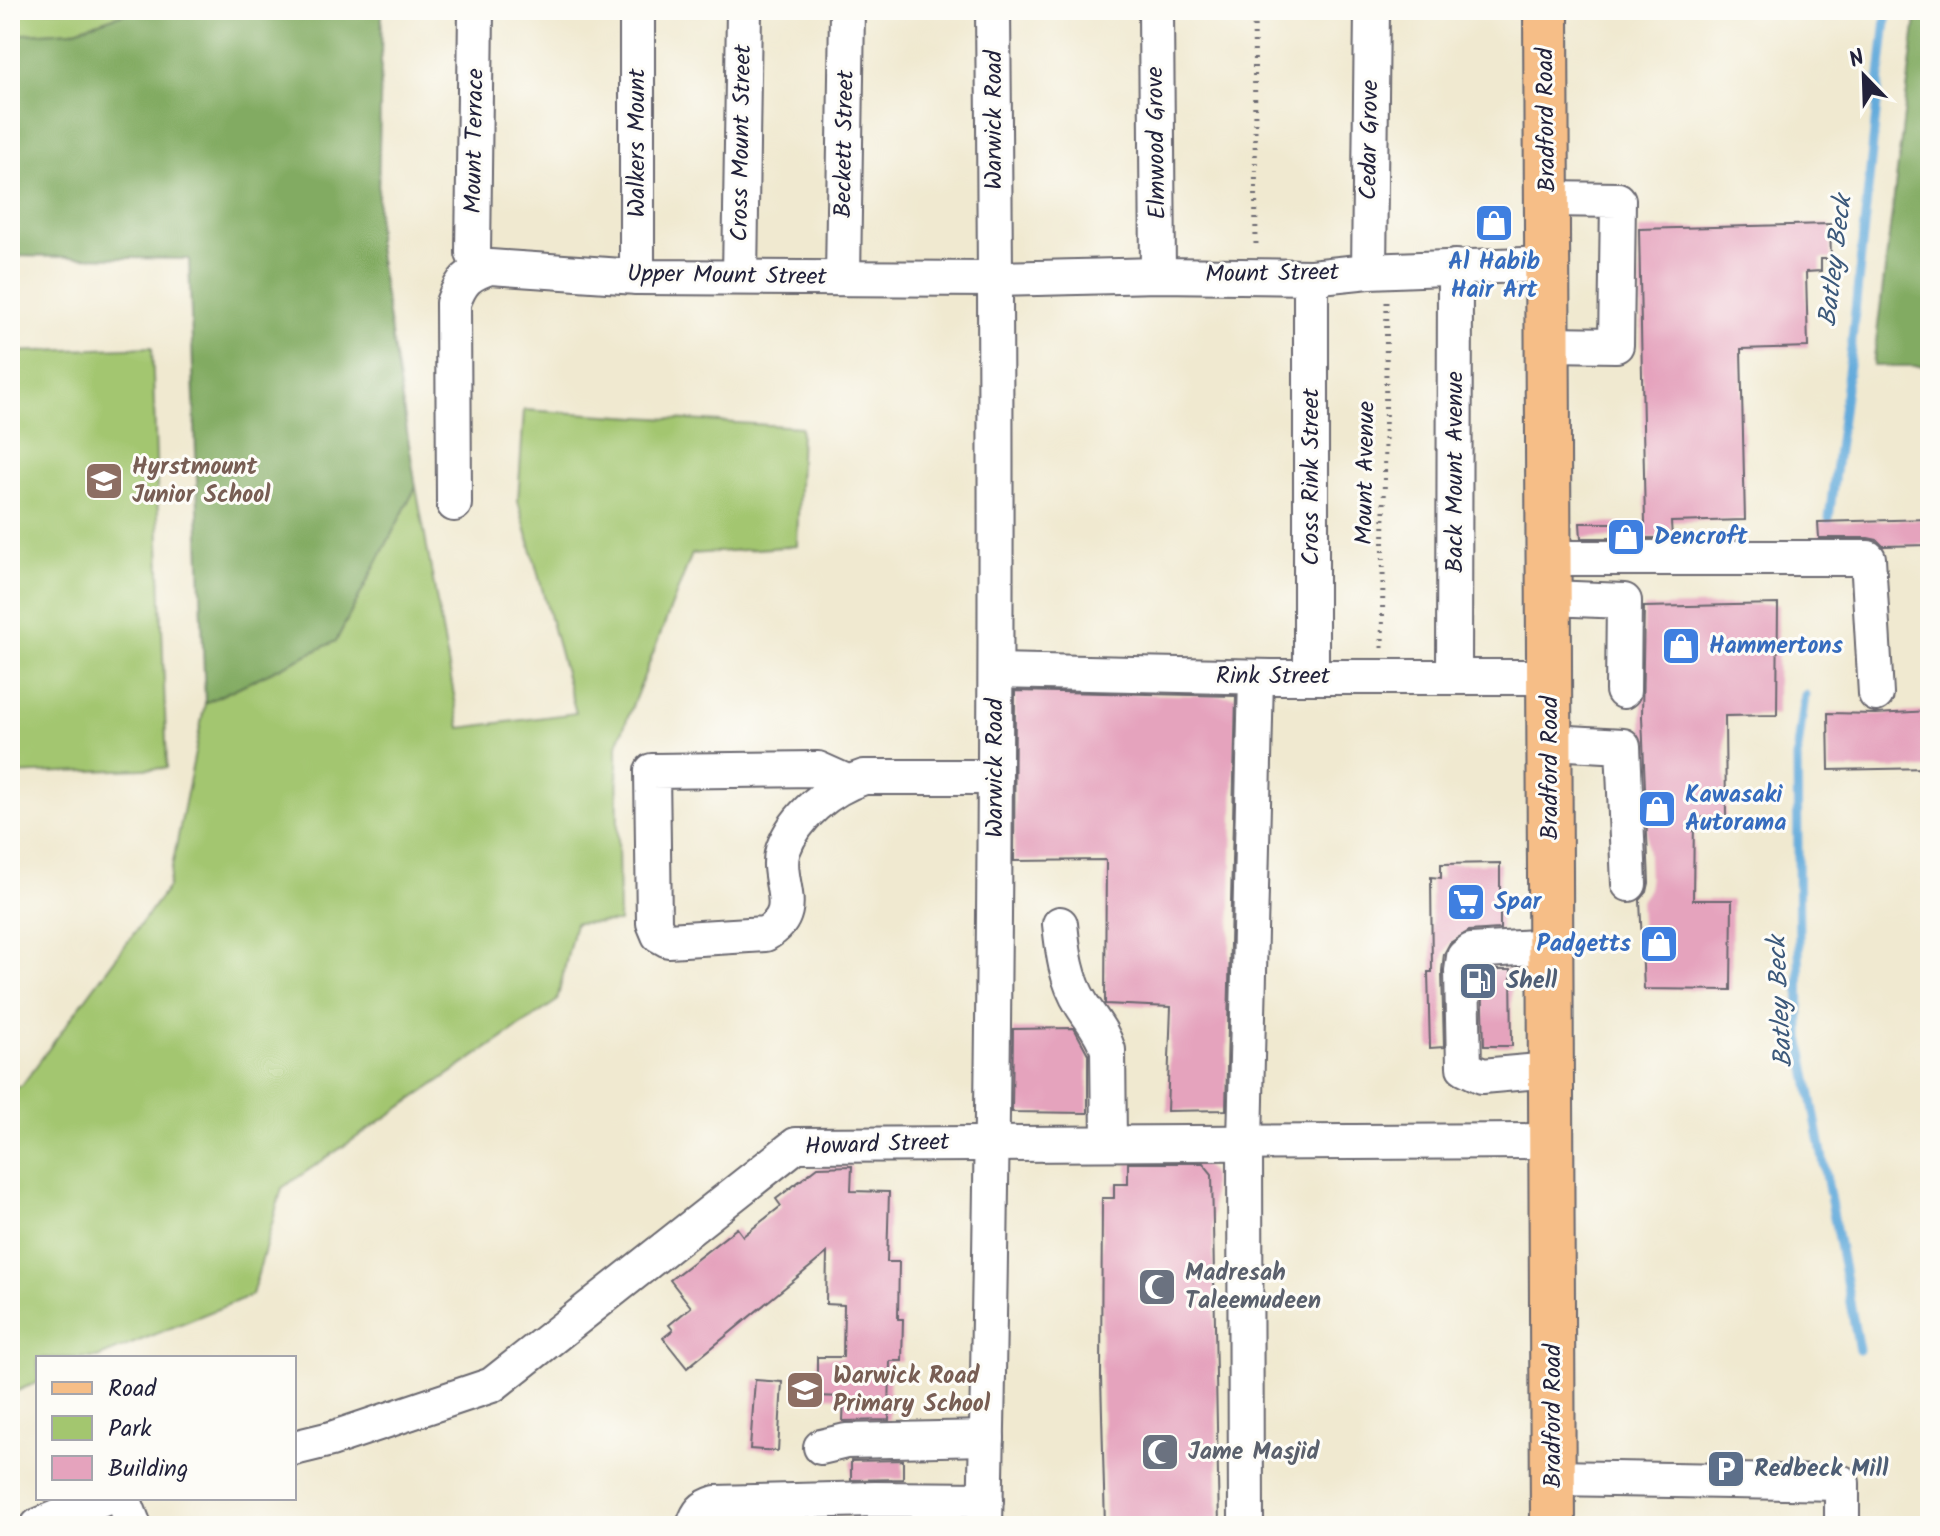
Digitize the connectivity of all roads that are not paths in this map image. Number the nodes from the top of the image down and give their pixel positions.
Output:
1 (476, 10) edge
2 (496, 10) edge
3 (637, 10) edge
4 (744, 10) edge
5 (847, 10) edge
6 (993, 10) edge
7 (1156, 10) edge
8 (1372, 10) edge
9 (1546, 10) edge
10 (1548, 199) junction
11 (1549, 264) junction
12 (1455, 267) junction
13 (1378, 270) junction
14 (477, 272) junction
15 (1158, 275) junction
16 (637, 277) junction
17 (740, 277) junction
18 (1311, 277) junction
19 (843, 278) junction
20 (996, 279) junction
21 (1549, 344) junction
22 (454, 504) dead end
23 (1550, 578) junction
24 (996, 671) junction
25 (1256, 677) junction
26 (1311, 677) junction
27 (1454, 677) junction
28 (1551, 677) junction
29 (1623, 691) dead end
30 (1876, 694) dead end
31 (1551, 742) junction
32 (995, 777) junction
33 (831, 783) junction
34 (1629, 884) dead end
35 (1060, 924) dead end
36 (1550, 946) junction
37 (1551, 1070) junction
38 (1552, 1141) junction
39 (993, 1142) junction
40 (1109, 1142) junction
41 (1245, 1142) junction
42 (987, 1438) junction
43 (821, 1447) dead end
44 (296, 1448) edge
45 (1553, 1478) junction
46 (100, 1500) edge
47 (124, 1500) edge
48 (986, 1513) edge
49 (38, 1526) edge
50 (134, 1526) edge
51 (694, 1526) edge
52 (1246, 1526) edge
53 (1553, 1526) edge
54 (1842, 1526) edge

1 - 14 street, Mount Terrace
2 - 14 street
3 - 16 street, Walkers Mount
4 - 17 street, Cross Mount Street
5 - 19 street, Beckett Street
6 - 20 street, Warwick Road
7 - 15 street, Elmwood Grove
8 - 13 street, Cedar Grove
9 - 10 main road, Bradford Road
10 - 11 main road, Bradford Road
10 - 21 street
11 - 12 street, Mount Street
11 - 21 main road, Bradford Road
12 - 13 street, Mount Street
12 - 27 street, Back Mount Avenue
13 - 18 street, Mount Street
14 - 16 street, Upper Mount Street
14 - 22 street
15 - 18 street, Mount Street
15 - 20 street, Mount Street
16 - 17 street, Upper Mount Street
17 - 19 street, Upper Mount Street
18 - 26 street, Cross Rink Street
19 - 20 street, Upper Mount Street
20 - 24 street, Warwick Road
21 - 23 main road, Bradford Road
23 - 28 main road, Bradford Road
23 - 29 street
23 - 30 street
24 - 25 street, Rink Street
24 - 32 street, Warwick Road
25 - 26 street, Rink Street
25 - 41 street
26 - 27 street, Rink Street
27 - 28 street, Rink Street
28 - 31 main road, Bradford Road
31 - 34 street
31 - 36 main road, Bradford Road
32 - 33 street
32 - 39 street, Warwick Road
33 - 33 street
35 - 40 street
36 - 37 main road, Bradford Road
36 - 37 street
37 - 38 main road, Bradford Road
38 - 41 street, Howard Street
38 - 45 main road, Bradford Road
39 - 40 street, Howard Street
39 - 42 street, Warwick Road
39 - 44 street, Howard Street
40 - 41 street, Howard Street
41 - 52 street
42 - 43 street
42 - 48 street, Warwick Road
45 - 53 main road, Bradford Road
45 - 54 street
46 - 49 street
47 - 50 street
48 - 51 street

